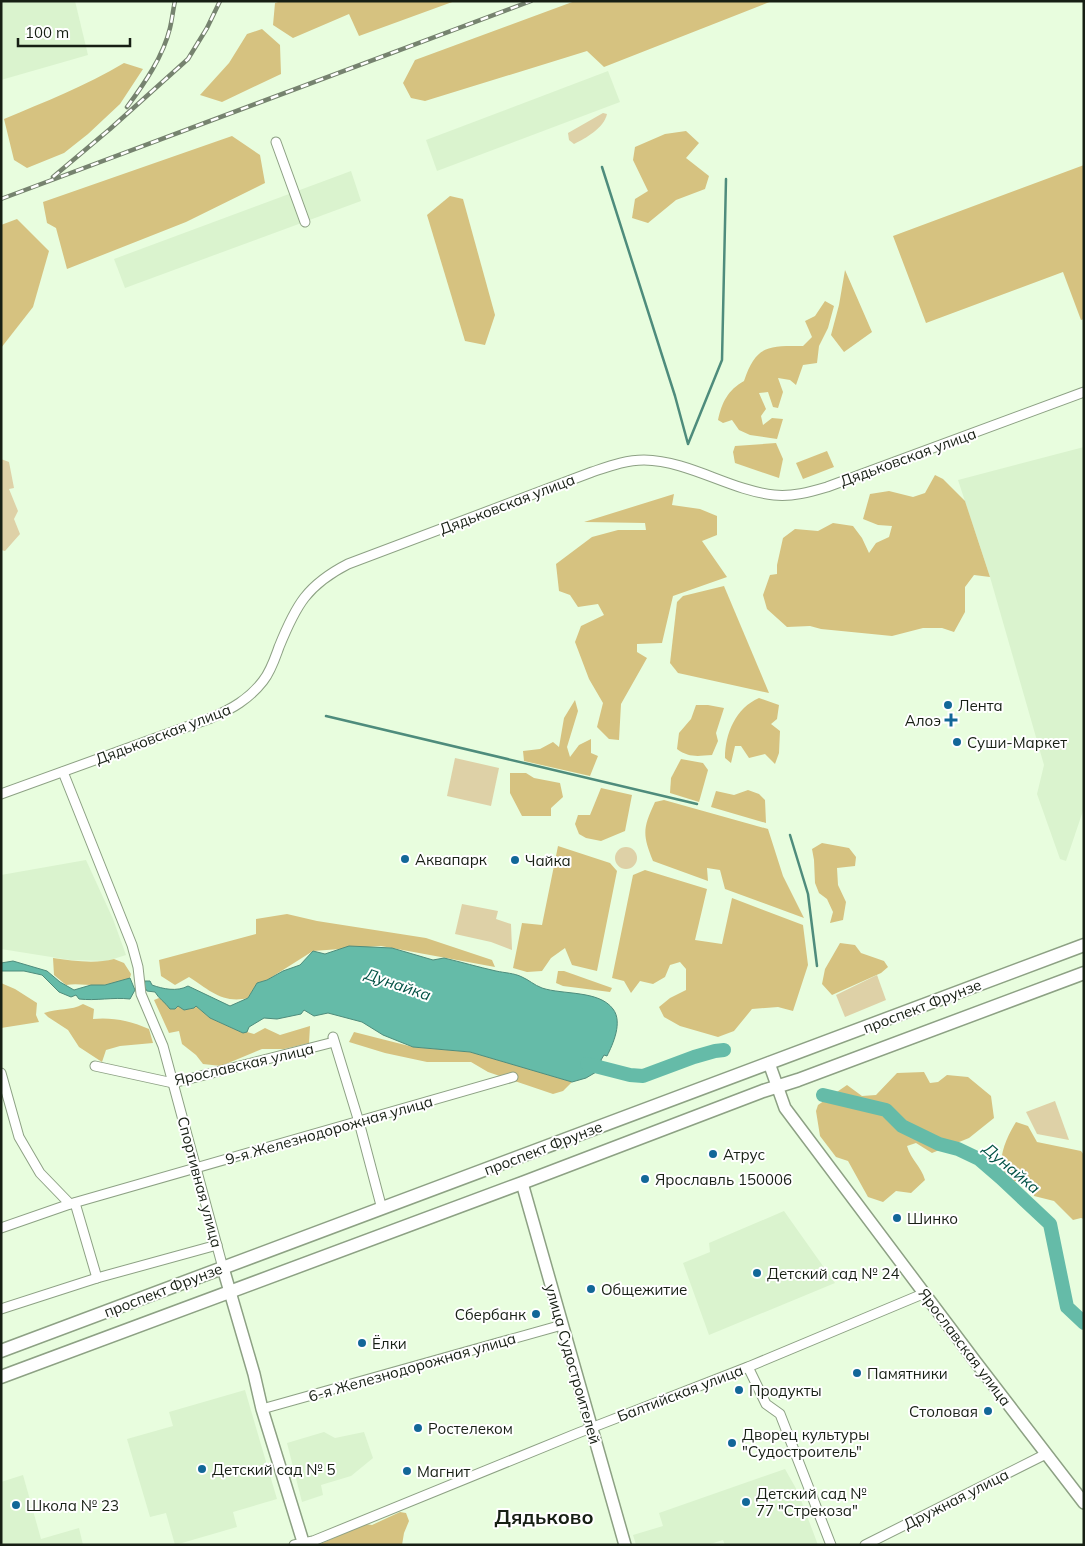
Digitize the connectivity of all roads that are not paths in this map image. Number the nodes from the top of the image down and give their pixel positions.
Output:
1 (276, 142) dead end
2 (305, 222) dead end
3 (1084, 392) edge
4 (63, 772) junction
5 (1, 794) edge
6 (1084, 945) edge
7 (1084, 974) edge
8 (769, 1063) junction
9 (95, 1066) dead end
10 (1, 1074) edge
11 (513, 1076) dead end
12 (173, 1083) junction
13 (777, 1087) junction
14 (360, 1122) junction
15 (196, 1168) junction
16 (522, 1183) junction
17 (73, 1204) junction
18 (382, 1209) junction
19 (1, 1228) edge
20 (217, 1245) junction
21 (223, 1268) junction
22 (97, 1278) junction
23 (230, 1292) junction
24 (925, 1293) junction
25 (1, 1308) edge
26 (562, 1325) junction
27 (1, 1351) edge
28 (748, 1367) junction
29 (1, 1378) edge
30 (262, 1409) junction
31 (591, 1428) junction
32 (1046, 1454) junction
33 (1084, 1503) edge
34 (300, 1544) edge
35 (625, 1545) edge
36 (831, 1545) edge
37 (865, 1545) edge

1 - 2 street
3 - 4 street, Дядьковская улица
4 - 5 street, Дядьковская улица
4 - 12 street, Спортивная улица
6 - 8 main road, проспект Фрунзе
7 - 13 main road, проспект Фрунзе
8 - 13 street, Ярославская улица
8 - 18 main road, проспект Фрунзе
9 - 12 street, Ярославская улица
10 - 17 street
11 - 14 street, 9-я Железнодорожная улица
12 - 14 street, Ярославская улица
12 - 15 street, Спортивная улица
13 - 16 main road, проспект Фрунзе
13 - 24 street, Ярославская улица
14 - 15 street, 9-я Железнодорожная улица
14 - 18 street
15 - 17 street, 9-я Железнодорожная улица
15 - 20 street, Спортивная улица
16 - 23 main road, проспект Фрунзе
16 - 26 street, улица Судостроителей
17 - 19 street, 9-я Железнодорожная улица
17 - 22 street
18 - 21 main road, проспект Фрунзе
20 - 21 street, Спортивная улица
20 - 22 street
21 - 23 street, Спортивная улица
21 - 27 main road, проспект Фрунзе
22 - 25 street
23 - 29 main road, проспект Фрунзе
23 - 30 street, Спортивная улица
24 - 28 street, Балтийская улица
24 - 32 street, Ярославская улица
26 - 30 street, 6-я Железнодорожная улица
26 - 31 street, улица Судостроителей
28 - 31 street, Балтийская улица
28 - 36 street
30 - 34 street, Спортивная улица
31 - 34 street, Балтийская улица
31 - 35 street, улица Судостроителей
32 - 33 street, Ярославская улица
32 - 37 street, Дружная улица

